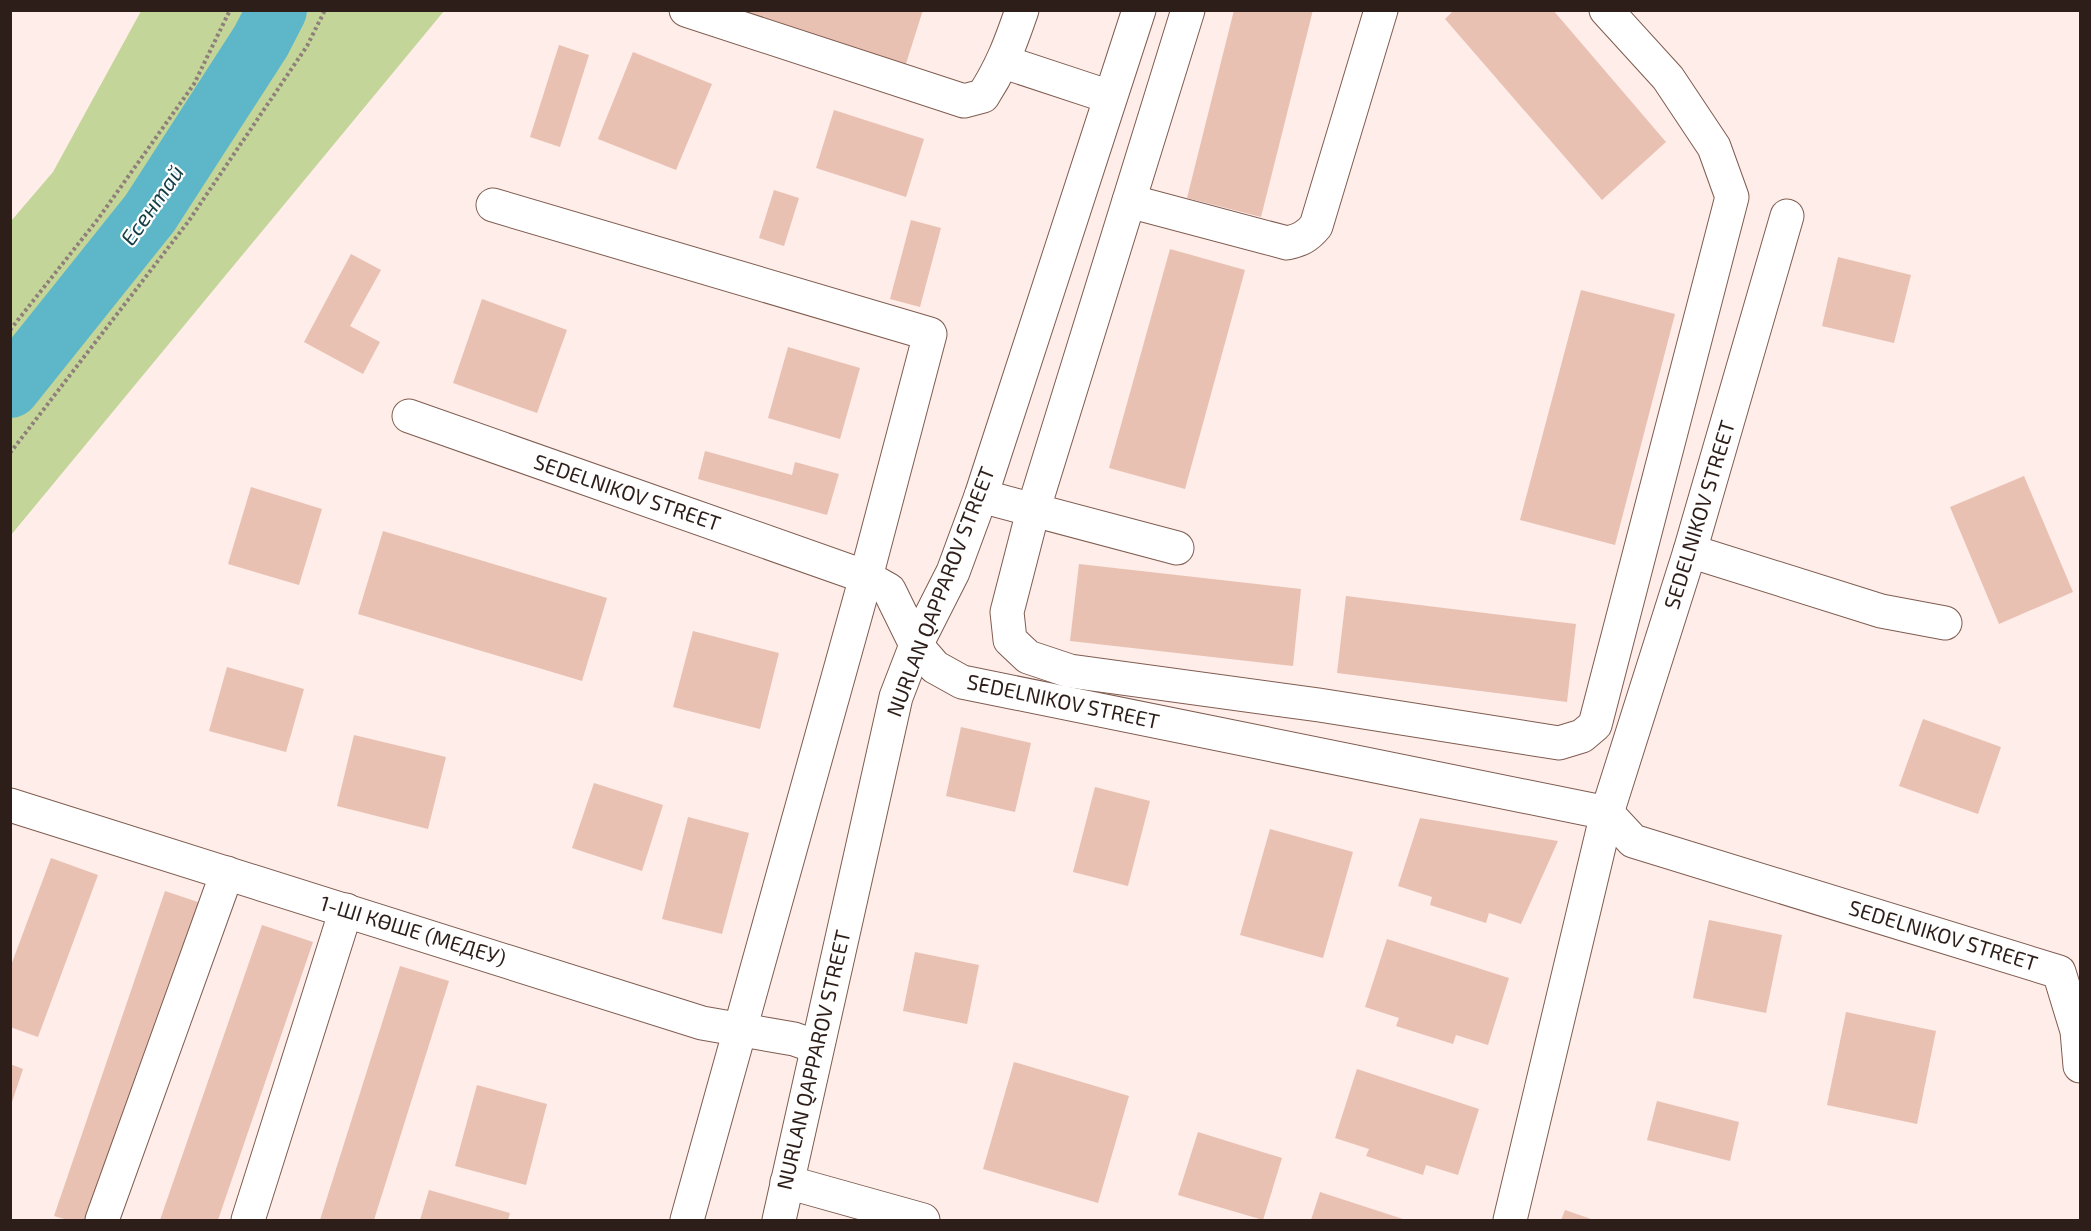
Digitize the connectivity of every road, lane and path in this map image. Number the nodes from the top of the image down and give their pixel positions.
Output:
1 (230, 10) edge
2 (325, 10) edge
3 (686, 10) edge
4 (1022, 10) edge
5 (1138, 10) edge
6 (1188, 10) edge
7 (1381, 10) edge
8 (1606, 10) edge
9 (1004, 62) junction
10 (1110, 97) junction
11 (1129, 201) junction
12 (493, 206) dead end
13 (1787, 216) dead end
14 (10, 330) edge
15 (409, 416) dead end
16 (10, 453) edge
17 (981, 496) junction
18 (1033, 511) junction
19 (1177, 548) dead end
20 (1690, 550) junction
21 (866, 577) junction
22 (1945, 624) dead end
23 (916, 645) junction
24 (10, 805) edge
25 (1607, 813) junction
26 (227, 873) junction
27 (346, 910) junction
28 (741, 1028) junction
29 (817, 1047) junction
30 (2080, 1066) edge
31 (788, 1182) junction
32 (102, 1221) edge
33 (248, 1221) edge
34 (687, 1221) edge
35 (778, 1221) edge
36 (923, 1221) edge
37 (1510, 1221) edge

1 - 14 path
2 - 16 path
3 - 9 street
4 - 9 street
5 - 10 street, NURLAN QAPPAROV STREET
6 - 11 street
7 - 11 street
8 - 18 street
9 - 10 street
10 - 17 street, NURLAN QAPPAROV STREET
11 - 18 street
12 - 21 street
13 - 20 street, SEDELNIKOV STREET
15 - 21 street, SEDELNIKOV STREET
17 - 18 street
17 - 23 street, NURLAN QAPPAROV STREET
18 - 19 street
20 - 22 street
20 - 25 street, SEDELNIKOV STREET
21 - 23 street, SEDELNIKOV STREET
21 - 28 street
23 - 25 street, SEDELNIKOV STREET
23 - 29 street, NURLAN QAPPAROV STREET
24 - 26 street, 1-ШІ КӨШЕ (МЕДЕУ)
25 - 30 street, SEDELNIKOV STREET
25 - 37 street, SEDELNIKOV STREET
26 - 27 street, 1-ШІ КӨШЕ (МЕДЕУ)
26 - 32 street
27 - 28 street, 1-ШІ КӨШЕ (МЕДЕУ)
27 - 33 street
28 - 29 street, 1-ШІ КӨШЕ (МЕДЕУ)
28 - 34 street
29 - 31 street, NURLAN QAPPAROV STREET
31 - 35 street, NURLAN QAPPAROV STREET
31 - 36 street

